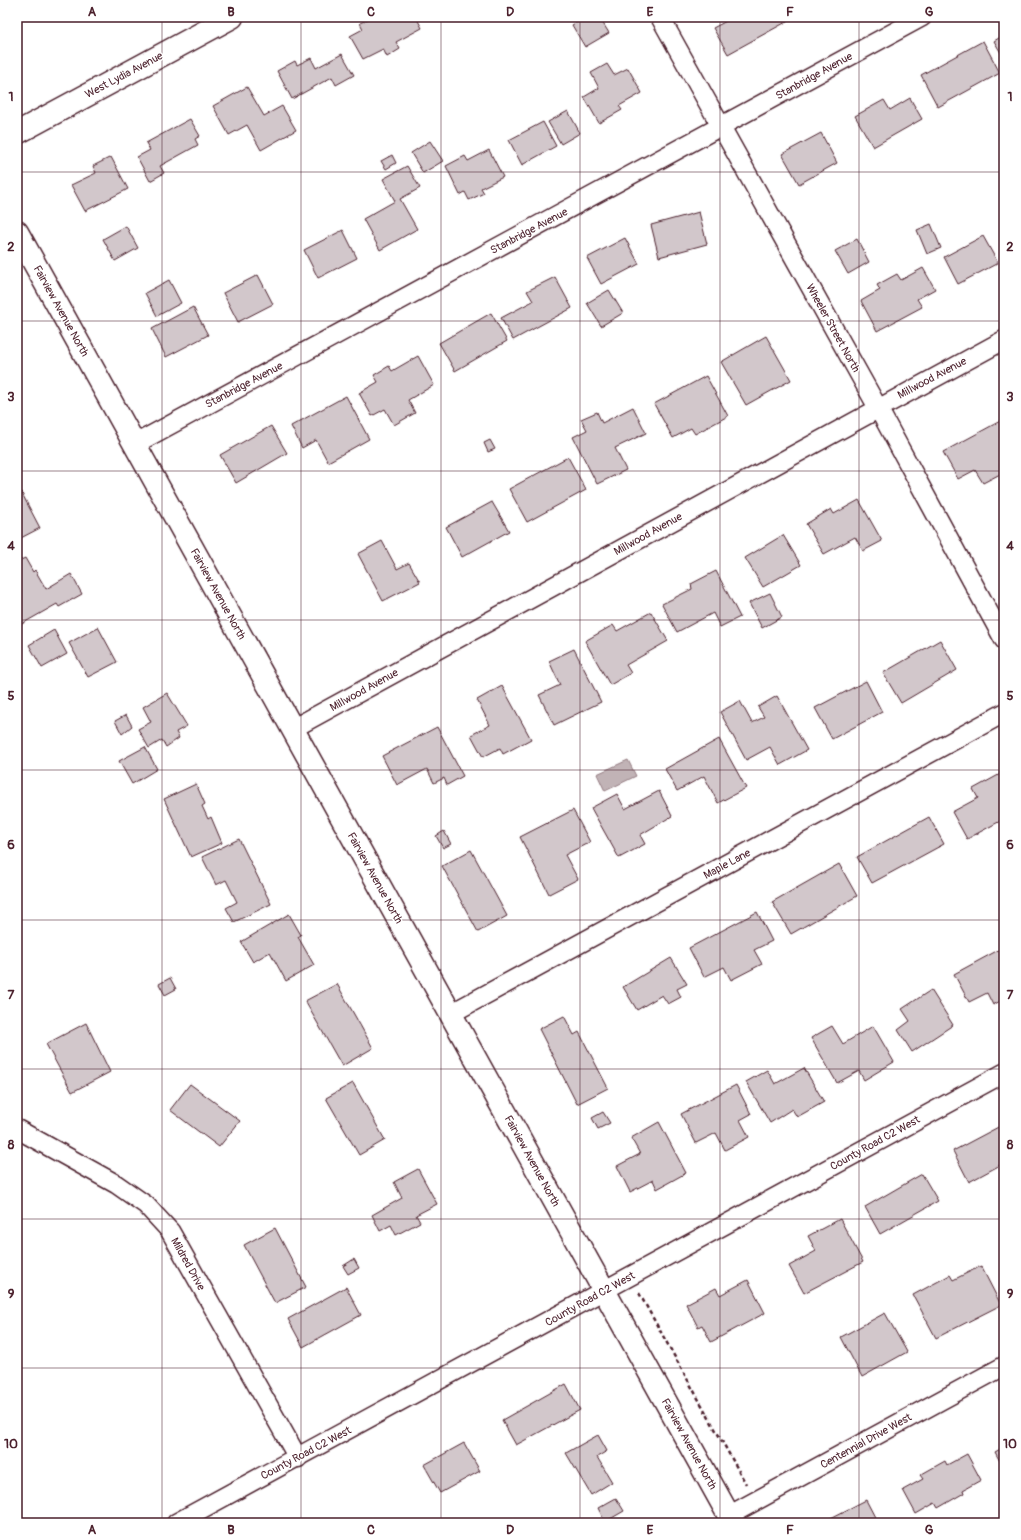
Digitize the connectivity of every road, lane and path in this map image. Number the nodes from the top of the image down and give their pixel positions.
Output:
1 (232, 17) edge
2 (660, 17) edge
3 (922, 17) edge
4 (722, 126) junction
5 (17, 133) edge
6 (17, 232) edge
7 (1004, 340) edge
8 (878, 408) junction
9 (135, 444) junction
10 (1004, 640) edge
11 (1004, 713) edge
12 (292, 729) junction
13 (450, 1014) junction
14 (1004, 1073) edge
15 (17, 1129) edge
16 (629, 1277) junction
17 (604, 1291) junction
18 (1004, 1366) edge
19 (298, 1458) junction
20 (756, 1501) junction
21 (730, 1519) edge
22 (176, 1523) edge

1 - 5 street, West Lydia Avenue
2 - 4 street, Wheeler Street North
3 - 4 street, Stanbridge Avenue
4 - 8 street, Wheeler Street North
4 - 9 street, Stanbridge Avenue
6 - 9 street, Fairview Avenue North
7 - 8 street, Millwood Avenue
8 - 10 street, Wheeler Street North
8 - 12 street, Millwood Avenue
9 - 12 street, Fairview Avenue North
11 - 13 street, Maple Lane
12 - 13 street, Fairview Avenue North
13 - 17 street, Fairview Avenue North
14 - 16 street, County Road C2 West
15 - 19 street, Mildred Drive
16 - 17 street, County Road C2 West
16 - 20 path
17 - 19 street, County Road C2 West
17 - 21 street, Fairview Avenue North
18 - 20 street, Centennial Drive West
19 - 22 street, County Road C2 West
20 - 21 street, Centennial Drive West

